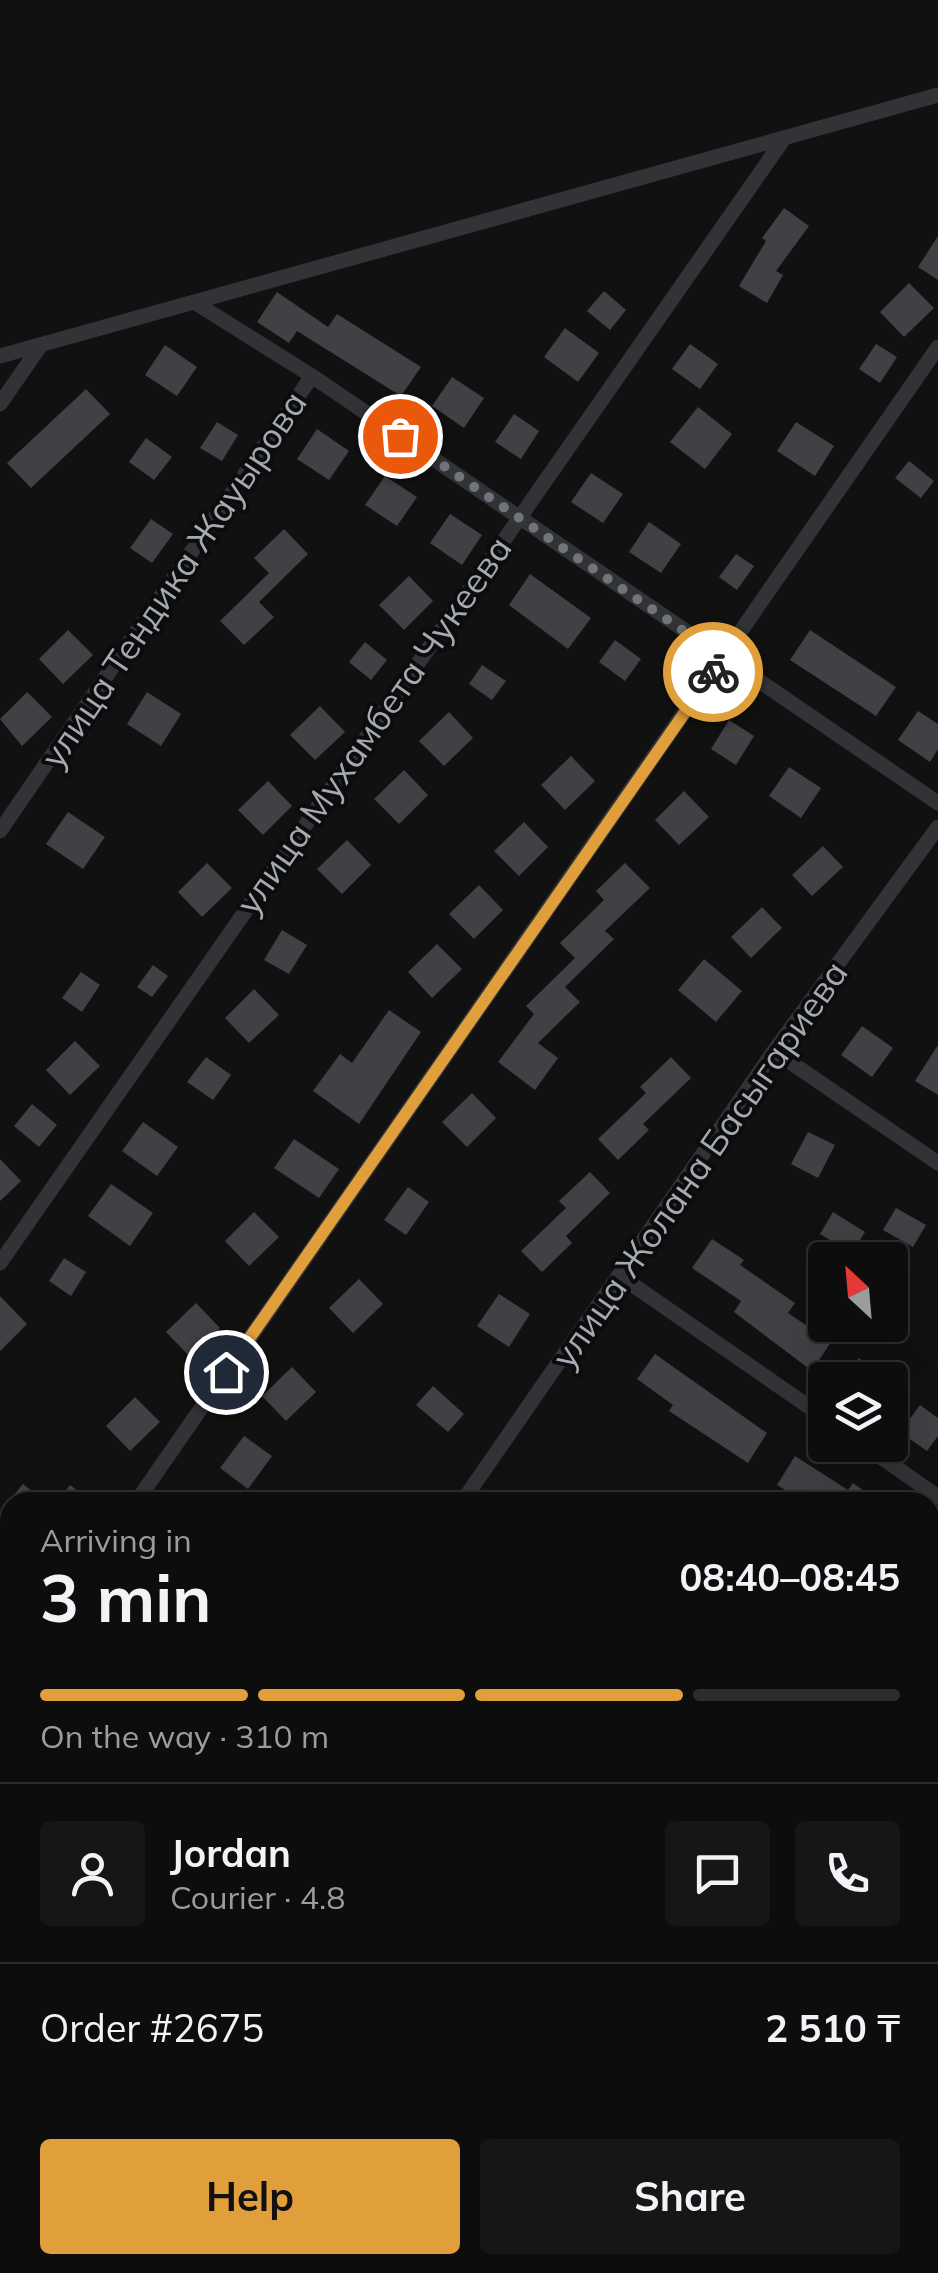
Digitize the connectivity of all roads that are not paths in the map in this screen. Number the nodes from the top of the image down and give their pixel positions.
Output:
1 (938, 94) edge
2 (783, 140) junction
3 (194, 302) junction
4 (41, 345) junction
5 (938, 347) edge
6 (0, 356) edge
7 (312, 376) junction
8 (0, 404) edge
9 (518, 516) junction
10 (723, 658) junction
11 (938, 803) edge
12 (938, 828) edge
13 (0, 831) edge
14 (774, 1052) junction
15 (938, 1162) edge
16 (0, 1263) edge
17 (620, 1276) junction
18 (808, 1406) edge
19 (889, 1462) edge
20 (143, 1492) edge
21 (469, 1492) edge
22 (932, 1492) edge

1 - 2 street
2 - 3 street
2 - 9 street, улица Мухамбета Чукеева
3 - 4 street
3 - 7 street
4 - 6 street
4 - 8 street
5 - 10 street
7 - 9 street
7 - 13 street, улица Тендика Жауырова
9 - 10 street
9 - 16 street, улица Мухамбета Чукеева
10 - 11 street
10 - 20 street
12 - 14 street, улица Жолана Басыгариева
14 - 15 street
14 - 17 street, улица Жолана Басыгариева
17 - 18 street
17 - 21 street, улица Жолана Басыгариева
19 - 22 street

